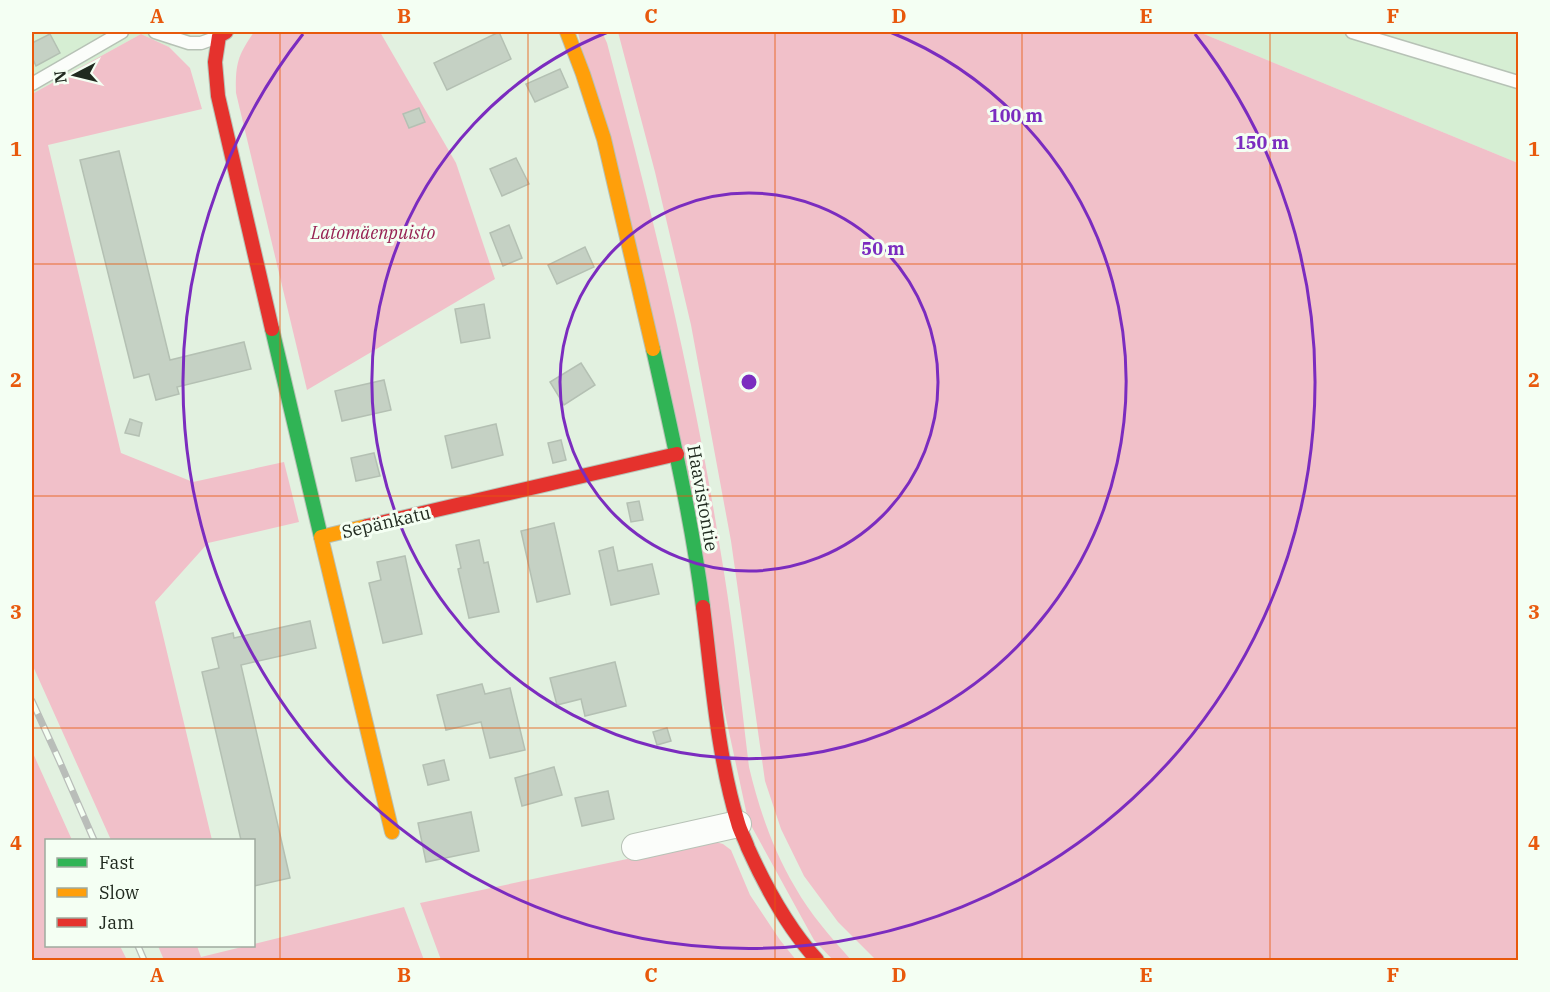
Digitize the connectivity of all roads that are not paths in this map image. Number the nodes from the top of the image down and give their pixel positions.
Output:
1 (122, 32) edge
2 (155, 32) edge
3 (567, 32) edge
4 (1352, 32) edge
5 (223, 34) edge
6 (1518, 82) edge
7 (32, 84) edge
8 (677, 454) junction
9 (321, 537) junction
10 (738, 824) junction
11 (392, 832) dead end
12 (635, 847) dead end
13 (817, 960) edge

1 - 7 lane
2 - 5 lane
3 - 8 street, Haavistontie
4 - 6 lane
5 - 9 street
8 - 9 street, Sepänkatu
8 - 10 street, Haavistontie
9 - 11 street, Sepänkatu
10 - 12 street
10 - 13 street, Haavistontie

